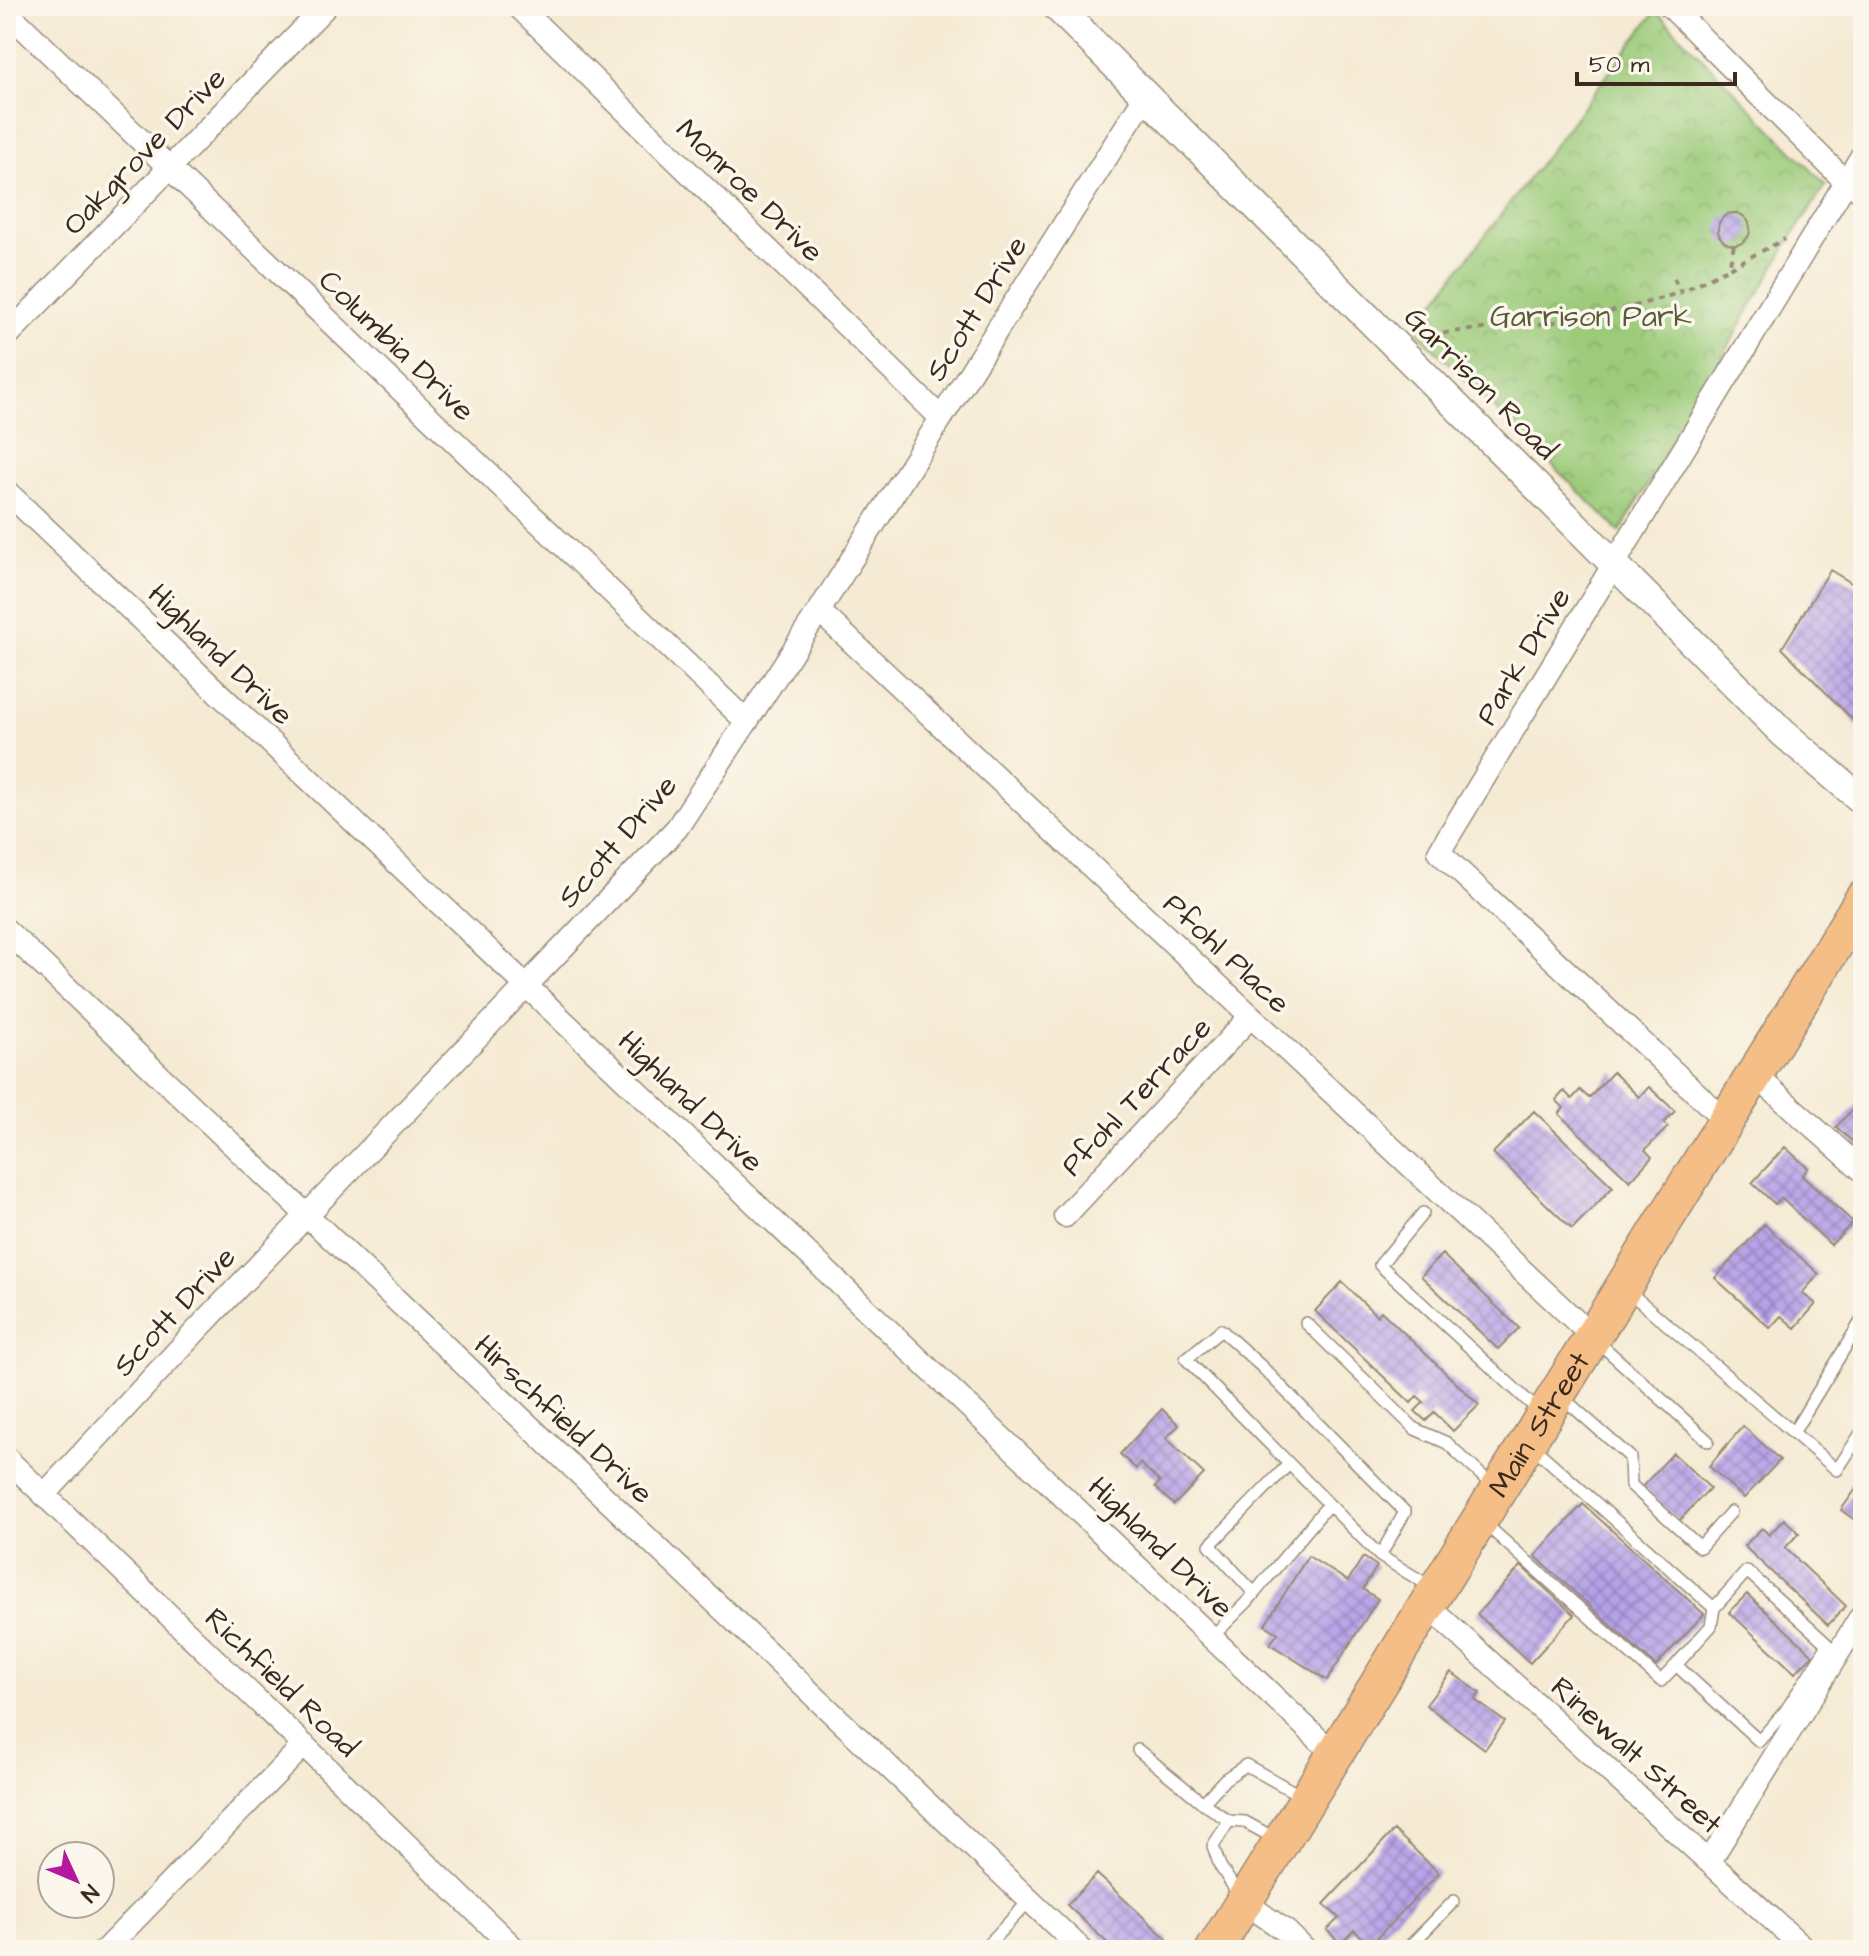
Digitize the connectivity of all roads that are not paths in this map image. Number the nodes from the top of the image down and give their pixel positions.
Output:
1 (326, 6) edge
2 (518, 6) edge
3 (1056, 6) edge
4 (1670, 6) edge
5 (6, 11) edge
6 (1146, 95) junction
7 (1863, 154) edge
8 (170, 168) junction
9 (1854, 187) edge
10 (6, 337) edge
11 (941, 418) junction
12 (6, 491) edge
13 (1614, 564) junction
14 (819, 611) junction
15 (747, 722) junction
16 (1863, 801) edge
17 (1863, 899) edge
18 (6, 930) edge
19 (526, 986) junction
20 (1251, 1016) junction
21 (1755, 1075) junction
22 (1726, 1121) junction
23 (1863, 1171) edge
24 (1423, 1213) dead end
25 (306, 1216) junction
26 (1065, 1216) dead end
27 (1625, 1288) junction
28 (1863, 1318) edge
29 (1306, 1323) dead end
30 (1594, 1338) junction
31 (1544, 1418) junction
32 (1863, 1430) edge
33 (1793, 1433) junction
34 (1708, 1441) dead end
35 (6, 1458) edge
36 (1289, 1464) junction
37 (44, 1495) junction
38 (1329, 1504) junction
39 (1489, 1506) junction
40 (1731, 1512) dead end
41 (1380, 1556) junction
42 (1254, 1593) junction
43 (1432, 1598) junction
44 (1714, 1608) junction
45 (1861, 1623) edge
46 (1212, 1637) junction
47 (1676, 1665) junction
48 (304, 1745) junction
49 (1138, 1750) dead end
50 (1334, 1754) junction
51 (1307, 1799) junction
52 (1203, 1803) junction
53 (1229, 1821) junction
54 (1280, 1841) junction
55 (1709, 1862) junction
56 (1030, 1900) junction
57 (1243, 1901) junction
58 (1454, 1901) dead end
59 (105, 1950) edge
60 (516, 1950) edge
61 (983, 1950) edge
62 (1082, 1950) edge
63 (1214, 1950) edge
64 (1305, 1950) edge
65 (1406, 1950) edge
66 (1806, 1950) edge

1 - 8 street, Oakgrove Drive
2 - 11 street, Monroe Drive
3 - 6 street, Garrison Road
4 - 9 street
5 - 8 street, Columbia Drive
6 - 11 street, Scott Drive
6 - 13 street, Garrison Road
7 - 9 street, Park Drive
8 - 10 street, Oakgrove Drive
8 - 15 street, Columbia Drive
9 - 13 street, Park Drive
11 - 14 street, Scott Drive
12 - 19 street, Highland Drive
13 - 16 street, Garrison Road
13 - 22 street, Park Drive
14 - 15 street, Scott Drive
14 - 20 street, Pfohl Place
15 - 19 street, Scott Drive
17 - 21 main road, Main Street
18 - 25 street, Hirschfield Drive
19 - 25 street, Scott Drive
19 - 46 street, Highland Drive
20 - 26 street, Pfohl Terrace
20 - 30 street, Pfohl Place
21 - 22 main road, Main Street
21 - 23 street
22 - 27 main road, Main Street
24 - 31 lane
25 - 37 street, Scott Drive
25 - 56 street, Hirschfield Drive
27 - 30 main road, Main Street
27 - 33 lane
28 - 33 lane
29 - 39 lane
30 - 31 main road, Main Street
30 - 34 lane
31 - 39 main road, Main Street
31 - 40 lane
31 - 44 lane
32 - 33 lane
35 - 37 street, Richfield Road
36 - 38 lane
36 - 41 lane
36 - 42 lane
37 - 48 street, Richfield Road
38 - 41 lane
38 - 42 lane
39 - 43 main road, Main Street
39 - 47 lane
41 - 43 lane
42 - 46 lane
43 - 50 main road, Main Street
43 - 55 street, Rinewalt Street
44 - 47 lane
44 - 47 lane
45 - 55 street
46 - 50 street, Highland Drive
48 - 59 street
48 - 60 street, Richfield Road
49 - 52 lane
50 - 51 main road, Main Street
51 - 52 lane
51 - 54 main road, Main Street
52 - 53 lane
53 - 54 lane
53 - 57 lane
54 - 57 main road, Main Street
55 - 66 street, Rinewalt Street
56 - 61 lane
56 - 62 street, Hirschfield Drive
57 - 63 main road, Main Street
57 - 64 street
58 - 65 lane

